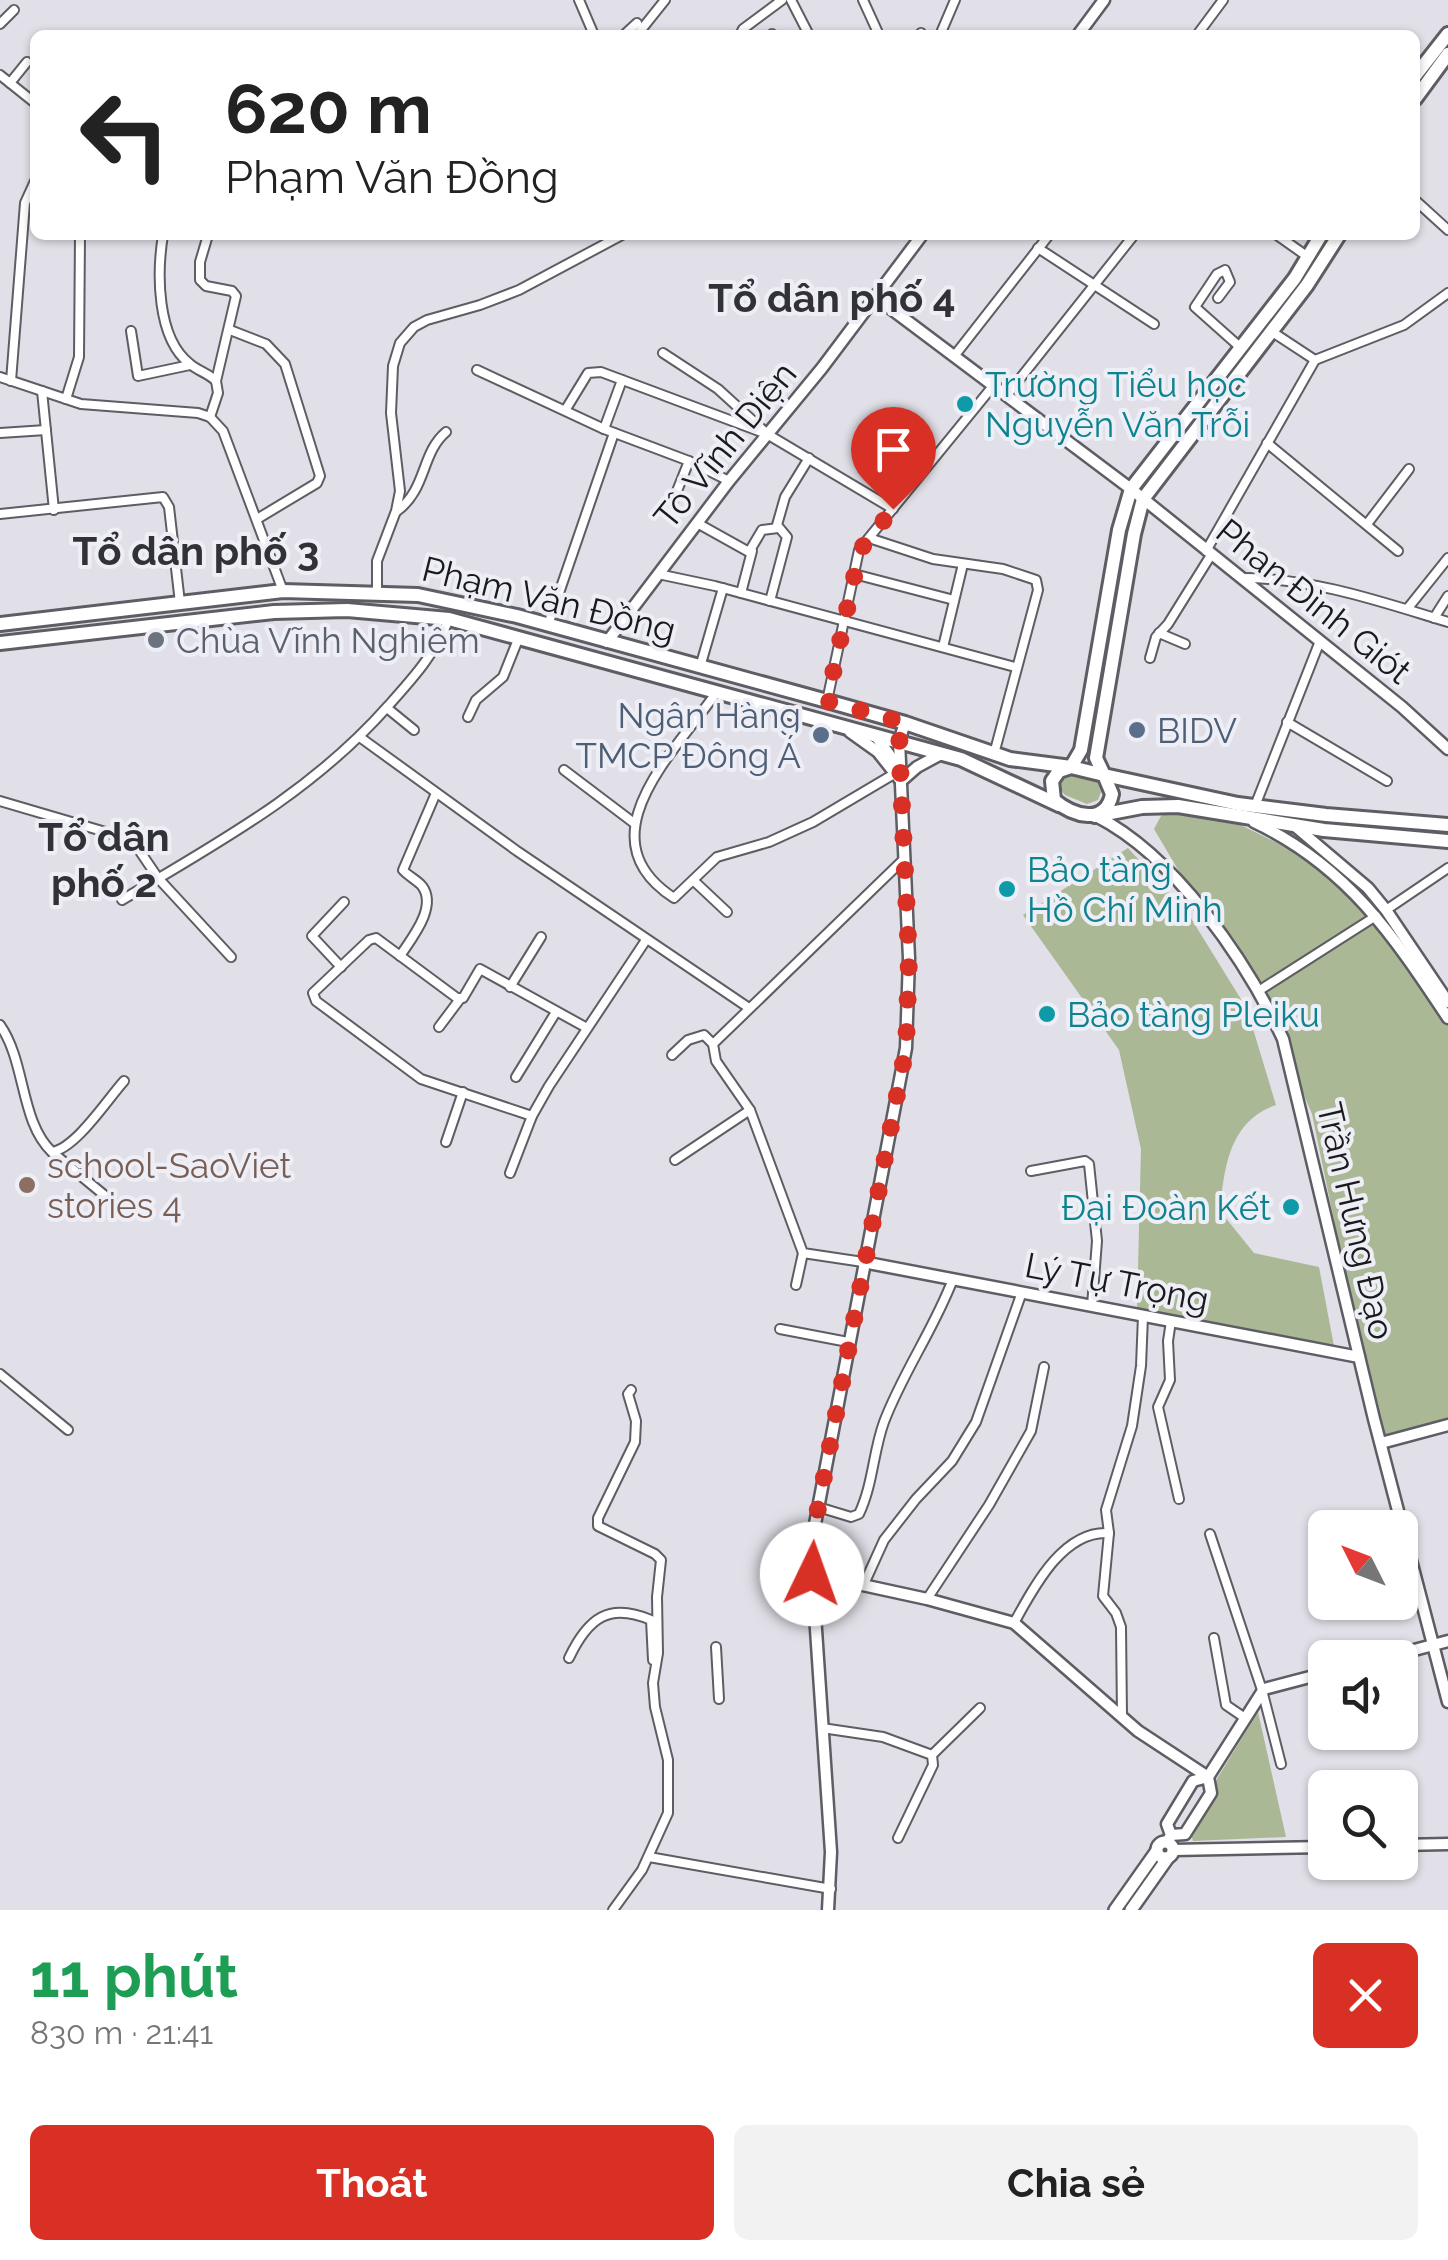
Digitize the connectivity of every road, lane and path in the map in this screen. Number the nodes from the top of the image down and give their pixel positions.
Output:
1 (579, 0) edge
2 (666, 0) edge
3 (782, 0) edge
4 (791, 0) edge
5 (863, 0) edge
6 (954, 0) edge
7 (1104, 0) edge
8 (1223, 0) edge
9 (14, 10) dead end
10 (637, 23) dead end
11 (0, 24) edge
12 (592, 30) edge
13 (629, 30) edge
14 (641, 30) edge
15 (744, 30) edge
16 (806, 30) edge
17 (877, 30) edge
18 (942, 30) edge
19 (1082, 30) edge
20 (1201, 30) edge
21 (1448, 34) edge
22 (1448, 54) edge
23 (27, 62) dead end
24 (1420, 70) edge
25 (4, 81) edge
26 (1420, 92) edge
27 (30, 99) edge
28 (30, 192) edge
29 (1420, 205) edge
30 (1448, 230) edge
31 (80, 240) edge
32 (163, 240) edge
33 (207, 240) edge
34 (613, 240) edge
35 (918, 240) edge
36 (1045, 240) edge
37 (1130, 240) edge
38 (1284, 240) edge
39 (1320, 240) edge
40 (1334, 240) edge
41 (1038, 248) junction
42 (1314, 261) junction
43 (1094, 284) junction
44 (1448, 293) edge
45 (874, 296) junction
46 (1218, 298) dead end
47 (1154, 324) dead end
48 (230, 330) junction
49 (131, 331) dead end
50 (1271, 331) junction
51 (1240, 348) junction
52 (663, 353) dead end
53 (955, 355) junction
54 (1315, 360) junction
55 (190, 365) junction
56 (477, 370) dead end
57 (0, 377) edge
58 (622, 380) junction
59 (11, 381) junction
60 (216, 381) junction
61 (993, 386) junction
62 (42, 391) junction
63 (1008, 395) junction
64 (66, 399) junction
65 (566, 409) junction
66 (210, 417) junction
67 (46, 430) junction
68 (609, 431) junction
69 (446, 432) dead end
70 (0, 433) edge
71 (767, 434) junction
72 (1267, 443) junction
73 (809, 458) junction
74 (689, 460) junction
75 (1409, 469) dead end
76 (730, 482) junction
77 (1131, 489) junction
78 (1143, 499) junction
79 (674, 502) dead end
80 (893, 509) junction
81 (54, 510) junction
82 (396, 511) junction
83 (0, 514) edge
84 (257, 518) junction
85 (697, 523) junction
86 (1366, 524) junction
87 (778, 528) junction
88 (869, 538) junction
89 (752, 551) junction
90 (1398, 552) dead end
91 (1209, 553) junction
92 (1448, 558) edge
93 (963, 564) junction
94 (658, 574) junction
95 (854, 574) junction
96 (1240, 578) junction
97 (723, 588) junction
98 (283, 591) junction
99 (376, 592) junction
100 (741, 593) junction
101 (1448, 596) edge
102 (954, 600) junction
103 (770, 601) junction
104 (180, 603) junction
105 (1408, 608) junction
106 (1434, 618) junction
107 (450, 619) junction
108 (844, 622) junction
109 (1448, 622) edge
110 (7, 623) edge
111 (548, 625) junction
112 (1159, 633) junction
113 (519, 637) junction
114 (15, 641) junction
115 (1320, 641) junction
116 (608, 642) junction
117 (0, 643) edge
118 (1185, 644) dead end
119 (943, 647) junction
120 (1150, 658) dead end
121 (601, 660) junction
122 (700, 667) junction
123 (1015, 667) junction
124 (716, 694) junction
125 (827, 701) junction
126 (387, 708) junction
127 (468, 717) dead end
128 (1287, 722) junction
129 (905, 723) junction
130 (840, 726) junction
131 (414, 730) dead end
132 (876, 735) junction
133 (361, 738) junction
134 (899, 742) junction
135 (1448, 749) edge
136 (941, 754) junction
137 (994, 754) junction
138 (1072, 768) junction
139 (564, 770) dead end
140 (899, 775) junction
141 (1104, 775) junction
142 (1387, 782) dead end
143 (436, 793) junction
144 (0, 800) edge
145 (1059, 804) junction
146 (1258, 811) junction
147 (1095, 816) junction
148 (634, 823) junction
149 (1292, 824) junction
150 (1448, 826) edge
151 (1448, 841) edge
152 (904, 859) junction
153 (1448, 868) edge
154 (158, 878) junction
155 (694, 881) junction
156 (122, 900) dead end
157 (344, 902) dead end
158 (727, 912) dead end
159 (1381, 913) junction
160 (541, 937) dead end
161 (646, 940) junction
162 (231, 956) dead end
163 (400, 956) junction
164 (341, 966) junction
165 (510, 988) junction
166 (1444, 989) edge
167 (1260, 990) junction
168 (460, 999) junction
169 (1448, 1002) edge
170 (749, 1008) junction
171 (556, 1012) junction
172 (1448, 1018) edge
173 (0, 1025) edge
174 (439, 1027) dead end
175 (588, 1028) junction
176 (713, 1044) junction
177 (672, 1055) dead end
178 (516, 1077) dead end
179 (124, 1080) dead end
180 (463, 1092) junction
181 (750, 1110) junction
182 (532, 1116) junction
183 (446, 1142) dead end
184 (52, 1152) junction
185 (675, 1160) dead end
186 (1031, 1171) dead end
187 (510, 1173) dead end
188 (126, 1213) dead end
189 (803, 1253) junction
190 (864, 1262) junction
191 (952, 1279) junction
192 (796, 1285) dead end
193 (1022, 1292) junction
194 (1092, 1306) junction
195 (1144, 1316) junction
196 (1171, 1321) junction
197 (780, 1328) dead end
198 (848, 1342) junction
199 (1359, 1357) junction
200 (1044, 1367) dead end
201 (0, 1374) edge
202 (631, 1390) dead end
203 (1448, 1425) edge
204 (68, 1430) dead end
205 (1381, 1443) junction
206 (1179, 1499) dead end
207 (818, 1507) junction
208 (1109, 1533) junction
209 (1210, 1534) dead end
210 (812, 1574) junction
211 (864, 1584) junction
212 (927, 1599) junction
213 (1014, 1623) junction
214 (1214, 1638) dead end
215 (1448, 1641) edge
216 (1434, 1645) junction
217 (716, 1648) dead end
218 (1418, 1649) edge
219 (569, 1658) dead end
220 (654, 1673) junction
221 (1308, 1678) edge
222 (1262, 1690) junction
223 (719, 1699) dead end
224 (1448, 1702) edge
225 (980, 1708) dead end
226 (1122, 1716) junction
227 (1245, 1718) junction
228 (822, 1728) junction
229 (932, 1755) junction
230 (1282, 1764) dead end
231 (1208, 1778) junction
232 (898, 1838) dead end
233 (1448, 1844) edge
234 (1418, 1845) edge
235 (1308, 1847) edge
236 (1167, 1848) junction
237 (649, 1856) junction
238 (831, 1889) junction
239 (1117, 1909) edge
240 (613, 1910) edge
241 (828, 1910) edge
242 (1132, 1910) edge

1 - 12 street
2 - 14 street
3 - 15 street
4 - 16 street
5 - 17 street
6 - 18 street
7 - 19 street
8 - 20 street
9 - 11 street
10 - 13 street
21 - 24 main road
22 - 26 main road
23 - 25 street
25 - 27 street
28 - 59 street
29 - 30 street
31 - 64 street
32 - 55 street
33 - 48 street
34 - 82 street
35 - 45 street, Tô Vĩnh Diện
36 - 41 street
37 - 43 street
38 - 42 street
39 - 42 main road
40 - 42 main road
41 - 43 street
41 - 53 street
42 - 50 main road
42 - 51 main road
43 - 47 street
43 - 63 street
44 - 54 street
45 - 53 street
45 - 71 street, Tô Vĩnh Diện
46 - 51 street
48 - 60 street
48 - 84 street
49 - 55 street
50 - 54 street
50 - 78 main road
51 - 77 main road
52 - 71 street
53 - 61 street
54 - 72 street
55 - 60 street
56 - 65 street
57 - 59 street
58 - 65 street
58 - 68 street
58 - 71 street
59 - 62 street
60 - 66 street
61 - 63 street
61 - 80 street
62 - 64 street
62 - 67 street
63 - 77 street
64 - 66 street
65 - 68 street
66 - 84 street
67 - 70 street
67 - 81 street
68 - 74 street
68 - 111 street
69 - 82 street
71 - 73 street
71 - 76 street, Tô Vĩnh Diện
72 - 86 street
72 - 91 street
73 - 80 street
73 - 87 street
74 - 76 street
74 - 79 street
75 - 86 street
76 - 85 street, Tô Vĩnh Diện
77 - 78 street, Phan Đình Giót
77 - 138 main road
78 - 91 street, Phan Đình Giót
78 - 141 main road
80 - 88 street
81 - 83 street
81 - 104 street
82 - 99 street
84 - 98 street
85 - 89 street
85 - 94 street, Tô Vĩnh Diện
86 - 90 street
87 - 89 street
87 - 103 street
88 - 93 street
88 - 95 street
89 - 100 street
91 - 96 street, Phan Đình Giót
91 - 112 street
92 - 105 street
93 - 102 street
93 - 123 street
94 - 97 street
94 - 116 street, Tô Vĩnh Diện
95 - 102 street
95 - 108 street
96 - 105 street
96 - 115 street, Phan Đình Giót
97 - 100 street
97 - 122 street
98 - 99 main road, Phạm Văn Đồng
98 - 104 main road, Phạm Văn Đồng
99 - 111 main road, Phạm Văn Đồng
100 - 103 street
101 - 106 street
102 - 119 street
103 - 108 street
104 - 110 main road, Phạm Văn Đồng
105 - 106 street
106 - 109 street
107 - 113 main road, Phạm Văn Đồng
107 - 114 main road, Phạm Văn Đồng
107 - 126 street
108 - 119 street
108 - 125 street
110 - 114 main road
111 - 116 main road, Phạm Văn Đồng
112 - 118 street
112 - 120 street
113 - 121 main road, Phạm Văn Đồng
113 - 127 street
114 - 117 main road, Phạm Văn Đồng
115 - 128 street
115 - 135 street, Phan Đình Giót
116 - 121 main road
116 - 122 main road, Phạm Văn Đồng
119 - 123 street
121 - 124 main road, Phạm Văn Đồng
122 - 125 main road, Phạm Văn Đồng
123 - 137 street
124 - 130 main road, Phạm Văn Đồng
124 - 148 street
125 - 129 main road, Phạm Văn Đồng
126 - 131 street
126 - 133 street
128 - 142 street
128 - 146 street
129 - 134 street
129 - 137 main road, Phạm Văn Đồng
130 - 132 main road, Phạm Văn Đồng
130 - 140 street
132 - 134 main road, Phạm Văn Đồng
132 - 140 street
133 - 143 street
133 - 154 street
134 - 136 main road, Phạm Văn Đồng
134 - 140 street
136 - 140 street
136 - 145 main road, Phạm Văn Đồng
137 - 138 main road, Phạm Văn Đồng
138 - 141 main road
138 - 145 main road
139 - 148 street
140 - 152 street
140 - 155 street
141 - 146 main road
141 - 147 main road
143 - 161 street
143 - 163 street
144 - 154 street
145 - 147 main road
146 - 147 main road
146 - 149 main road
146 - 149 main road
146 - 150 main road
146 - 159 street
147 - 167 street, Trần Hưng Đạo
148 - 155 street
149 - 151 main road
149 - 159 street
152 - 170 street
152 - 190 street
153 - 159 street
154 - 156 street
154 - 162 street
155 - 158 street
157 - 164 street
159 - 166 street
159 - 167 street
159 - 172 street
160 - 165 street
161 - 170 street
161 - 175 street
163 - 164 street
163 - 168 street
164 - 180 street
165 - 168 street
165 - 171 street
166 - 169 street
167 - 199 street, Trần Hưng Đạo
168 - 174 street
170 - 176 street
171 - 175 street
171 - 178 street
173 - 184 street
175 - 182 street
176 - 177 street
176 - 181 street
179 - 184 street
180 - 182 street
180 - 183 street
181 - 185 street
181 - 189 street
182 - 187 street
184 - 188 street
186 - 194 street
189 - 190 street
189 - 192 street
190 - 191 street, Lý Tự Trọng
190 - 198 street
191 - 193 street, Lý Tự Trọng
191 - 207 street
193 - 194 street, Lý Tự Trọng
193 - 211 street
194 - 195 street, Lý Tự Trọng
195 - 196 street, Lý Tự Trọng
195 - 208 street
196 - 199 street, Lý Tự Trọng
196 - 206 street
197 - 198 street
198 - 207 street
199 - 205 street, Trần Hưng Đạo
200 - 212 street
201 - 204 street
202 - 220 street
203 - 205 street
205 - 216 street, Trần Hưng Đạo
207 - 210 street
208 - 213 street
208 - 226 street
209 - 222 street
210 - 211 street
210 - 228 street
211 - 212 street
212 - 213 street
213 - 226 street
214 - 227 street
215 - 216 street
216 - 218 street
216 - 224 street, Trần Hưng Đạo
217 - 223 street
219 - 220 street
220 - 237 street
221 - 222 street
222 - 227 street
222 - 230 street
225 - 229 street
226 - 231 street
227 - 231 street
228 - 229 street
228 - 238 street
229 - 232 street
231 - 236 street
231 - 236 street
233 - 234 street
235 - 236 street
236 - 239 main road
236 - 242 main road
237 - 238 street
237 - 240 street
238 - 241 street

